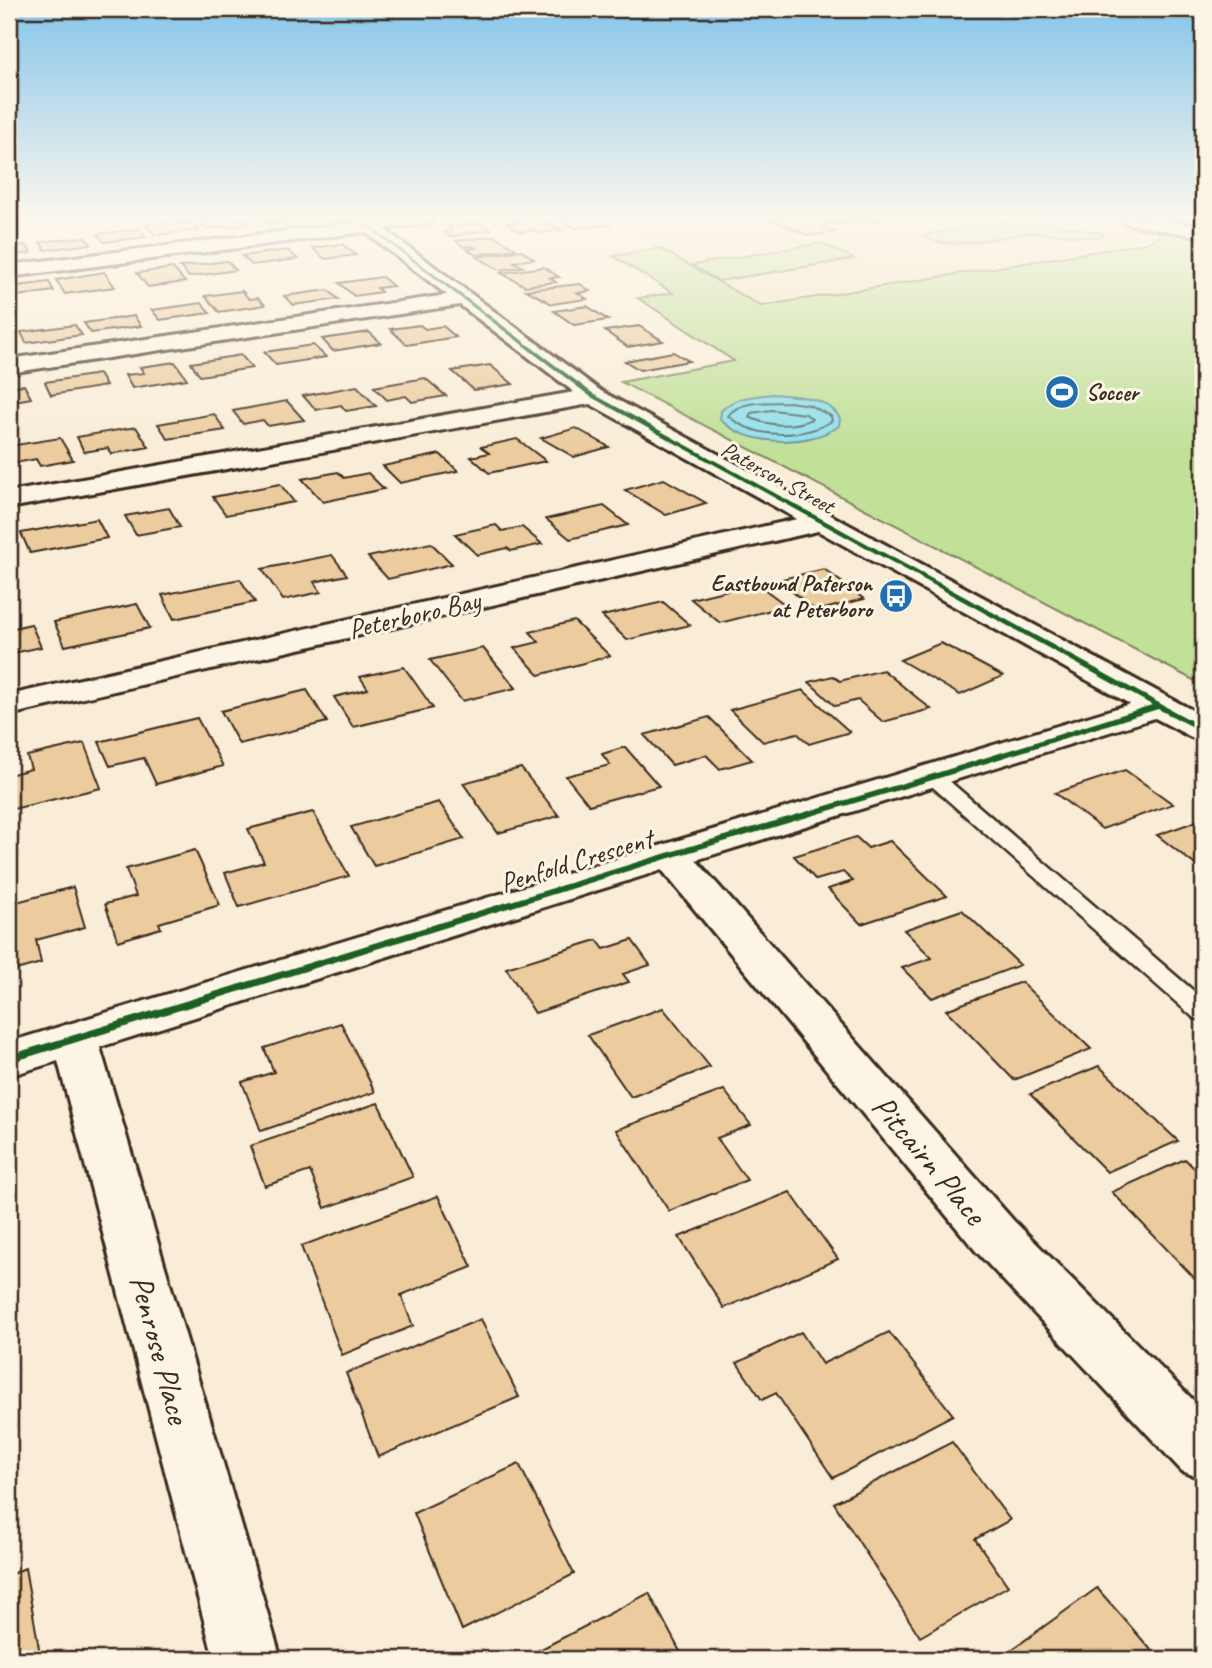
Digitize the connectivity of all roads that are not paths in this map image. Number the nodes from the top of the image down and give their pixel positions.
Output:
1 (460, 297) edge
2 (463, 299) junction
3 (9, 366) edge
4 (593, 396) junction
5 (9, 500) edge
6 (820, 522) junction
7 (9, 705) edge
8 (1158, 706) junction
9 (1203, 730) edge
10 (933, 777) junction
11 (670, 855) junction
12 (1203, 1012) edge
13 (75, 1039) junction
14 (9, 1059) edge
15 (1203, 1451) edge
16 (247, 1659) edge

1 - 2 street, Paterson Street
2 - 3 street
2 - 4 street, Paterson Street
4 - 5 street
4 - 6 street, Paterson Street
6 - 7 street, Peterboro Bay
6 - 8 street, Paterson Street
8 - 9 street, Paterson Street
8 - 10 street, Penfold Crescent
10 - 11 street, Penfold Crescent
10 - 12 lane
11 - 13 street, Penfold Crescent
11 - 15 street, Pitcairn Place
13 - 14 street, Penfold Crescent
13 - 16 street, Penrose Place

